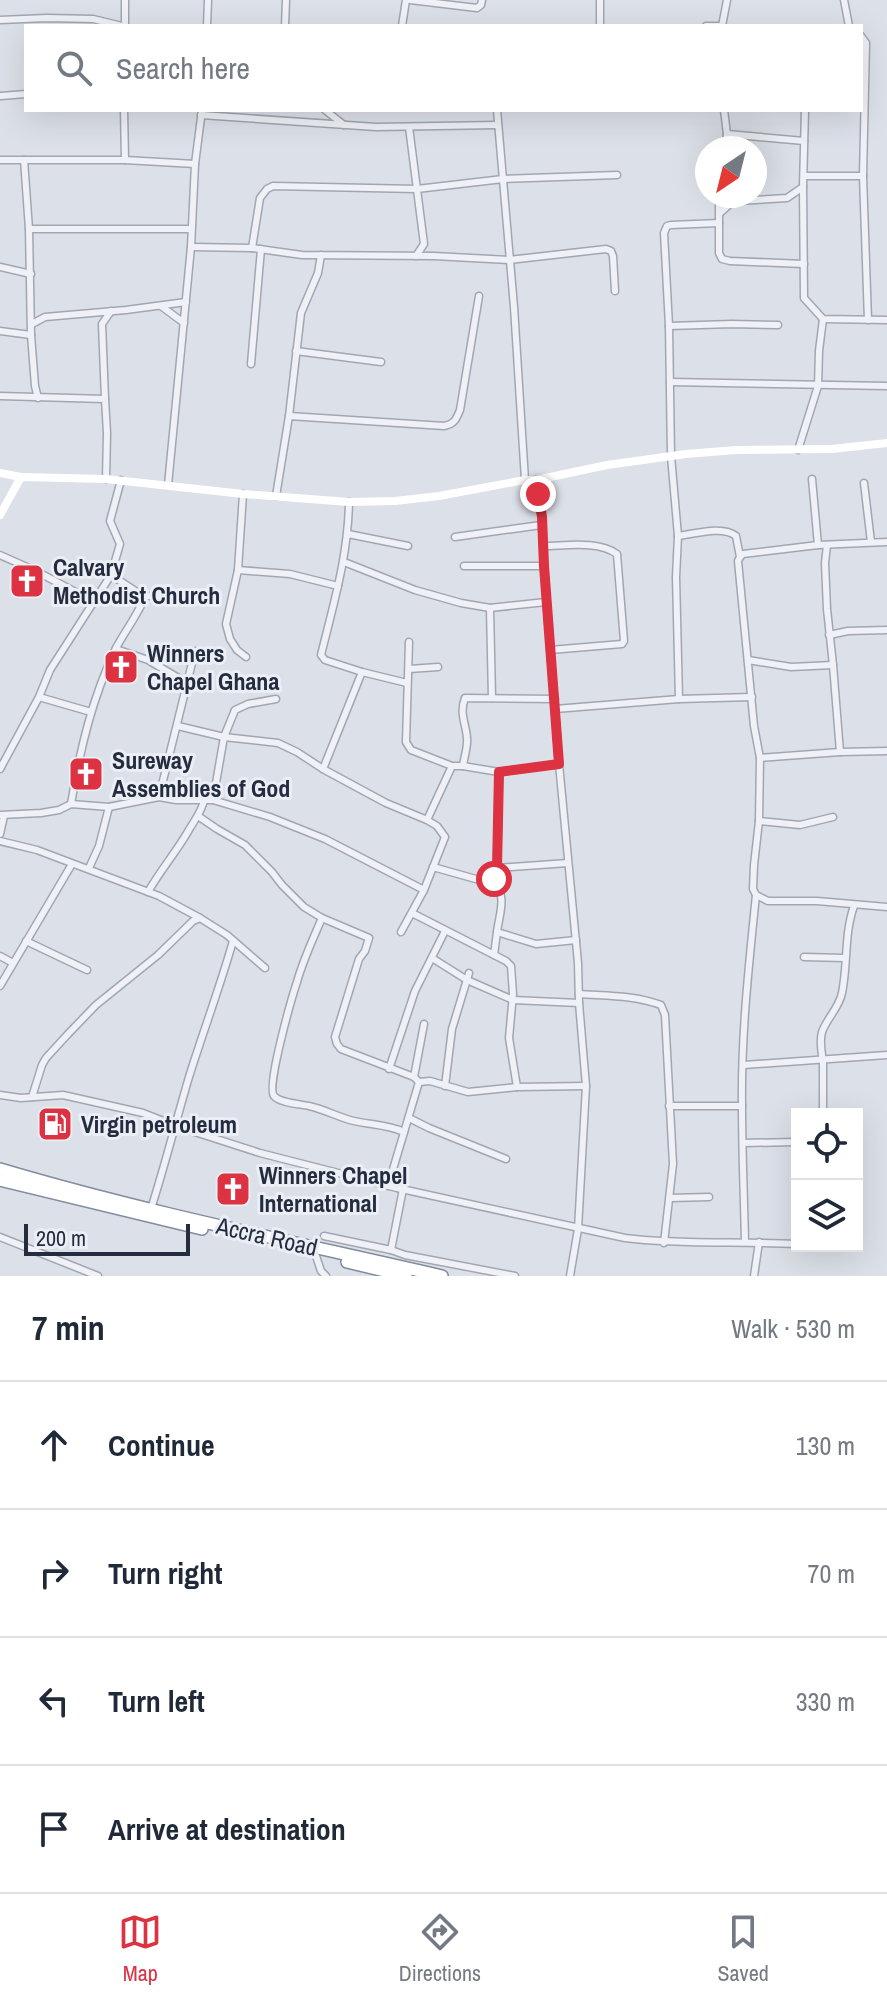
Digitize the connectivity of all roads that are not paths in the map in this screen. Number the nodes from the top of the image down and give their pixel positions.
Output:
1 (125, 0) edge
2 (208, 0) edge
3 (286, 0) edge
4 (408, 0) edge
5 (482, 0) edge
6 (600, 0) edge
7 (727, 0) edge
8 (844, 0) edge
9 (0, 20) edge
10 (115, 24) edge
11 (124, 24) edge
12 (207, 24) edge
13 (285, 24) edge
14 (402, 24) edge
15 (600, 24) edge
16 (722, 24) edge
17 (849, 24) edge
18 (863, 39) edge
19 (24, 94) edge
20 (1, 96) edge
21 (124, 112) edge
22 (328, 112) edge
23 (497, 112) edge
24 (724, 112) edge
25 (805, 112) edge
26 (201, 113) edge
27 (344, 125) junction
28 (498, 125) junction
29 (409, 127) junction
30 (727, 134) joint
31 (804, 141) junction
32 (0, 160) edge
33 (24, 160) junction
34 (125, 160) junction
35 (195, 164) junction
36 (617, 175) dead end
37 (804, 176) junction
38 (863, 176) junction
39 (503, 179) junction
40 (803, 187) junction
41 (417, 189) junction
42 (720, 208) edge
43 (720, 213) junction
44 (719, 223) junction
45 (29, 229) junction
46 (191, 229) junction
47 (424, 244) junction
48 (191, 247) junction
49 (252, 248) junction
50 (261, 249) junction
51 (321, 255) junction
52 (416, 256) junction
53 (434, 256) junction
54 (509, 260) junction
55 (804, 264) junction
56 (0, 267) edge
57 (31, 274) junction
58 (615, 291) dead end
59 (479, 296) dead end
60 (186, 302) junction
61 (161, 306) junction
62 (31, 308) junction
63 (111, 311) junction
64 (91, 313) junction
65 (45, 317) junction
66 (823, 319) junction
67 (868, 320) junction
68 (887, 320) edge
69 (184, 323) junction
70 (32, 324) junction
71 (102, 324) junction
72 (778, 325) dead end
73 (669, 326) junction
74 (0, 331) edge
75 (31, 335) junction
76 (296, 351) junction
77 (381, 362) dead end
78 (251, 364) dead end
79 (670, 382) junction
80 (35, 386) junction
81 (818, 386) junction
82 (887, 386) edge
83 (0, 396) edge
84 (28, 398) junction
85 (38, 398) junction
86 (105, 399) junction
87 (289, 416) junction
88 (887, 443) edge
89 (798, 450) junction
90 (671, 456) junction
91 (0, 473) edge
92 (21, 477) junction
93 (106, 479) junction
94 (812, 479) dead end
95 (121, 480) junction
96 (525, 480) junction
97 (536, 480) junction
98 (864, 483) dead end
99 (168, 485) junction
100 (243, 494) junction
101 (276, 496) junction
102 (349, 502) junction
103 (0, 515) edge
104 (541, 525) junction
105 (348, 534) junction
106 (678, 536) junction
107 (455, 537) dead end
108 (871, 542) junction
109 (887, 542) edge
110 (818, 545) junction
111 (827, 545) junction
112 (408, 546) dead end
113 (543, 546) junction
114 (0, 555) edge
115 (740, 557) junction
116 (344, 562) junction
117 (464, 566) dead end
118 (544, 566) junction
119 (238, 570) junction
120 (111, 575) junction
121 (338, 586) junction
122 (143, 596) junction
123 (173, 596) dead end
124 (94, 602) junction
125 (546, 602) junction
126 (490, 608) junction
127 (887, 630) edge
128 (829, 635) junction
129 (409, 642) dead end
130 (116, 649) junction
131 (550, 650) junction
132 (195, 651) dead end
133 (246, 657) dead end
134 (748, 660) junction
135 (833, 665) junction
136 (438, 667) dead end
137 (409, 669) junction
138 (362, 672) junction
139 (187, 683) junction
140 (407, 683) junction
141 (39, 697) junction
142 (752, 697) junction
143 (492, 698) junction
144 (276, 699) dead end
145 (555, 699) junction
146 (679, 699) junction
147 (555, 709) junction
148 (91, 712) junction
149 (178, 726) junction
150 (224, 737) junction
151 (887, 751) edge
152 (840, 752) junction
153 (760, 758) junction
154 (559, 764) junction
155 (452, 766) junction
156 (463, 766) junction
157 (0, 767) edge
158 (323, 769) junction
159 (499, 772) junction
160 (159, 797) junction
161 (204, 800) junction
162 (213, 800) junction
163 (71, 804) junction
164 (109, 807) junction
165 (2, 815) edge
166 (198, 816) junction
167 (833, 817) dead end
168 (427, 820) junction
169 (759, 821) junction
170 (0, 834) edge
171 (0, 841) edge
172 (568, 863) junction
173 (72, 864) junction
174 (433, 867) junction
175 (89, 868) junction
176 (497, 868) junction
177 (493, 882) junction
178 (424, 890) junction
179 (148, 892) junction
180 (756, 895) junction
181 (854, 906) junction
182 (887, 907) edge
183 (412, 913) junction
184 (200, 918) junction
185 (322, 918) junction
186 (445, 931) junction
187 (401, 932) dead end
188 (497, 932) junction
189 (576, 940) junction
190 (26, 941) junction
191 (233, 941) junction
192 (494, 955) junction
193 (0, 956) edge
194 (804, 957) dead end
195 (432, 958) junction
196 (845, 958) junction
197 (13, 963) junction
198 (265, 968) dead end
199 (87, 970) dead end
200 (468, 976) junction
201 (0, 986) edge
202 (579, 994) junction
203 (513, 1000) junction
204 (579, 1003) junction
205 (424, 1024) dead end
206 (887, 1055) edge
207 (823, 1061) junction
208 (744, 1065) junction
209 (389, 1069) junction
210 (417, 1080) junction
211 (445, 1086) junction
212 (586, 1086) junction
213 (517, 1087) junction
214 (0, 1095) edge
215 (32, 1097) junction
216 (669, 1106) junction
217 (742, 1106) junction
218 (823, 1108) edge
219 (409, 1118) junction
220 (176, 1126) junction
221 (404, 1132) junction
222 (791, 1142) edge
223 (743, 1143) junction
224 (506, 1159) dead end
225 (0, 1169) edge
226 (0, 1180) edge
227 (388, 1186) junction
228 (403, 1189) junction
229 (709, 1197) dead end
230 (670, 1198) junction
231 (151, 1209) junction
232 (578, 1229) junction
233 (324, 1236) dead end
234 (0, 1237) edge
235 (745, 1242) junction
236 (759, 1242) junction
237 (664, 1243) junction
238 (791, 1244) edge
239 (379, 1248) junction
240 (391, 1250) junction
241 (316, 1256) junction
242 (371, 1260) junction
243 (76, 1266) junction
244 (71, 1276) edge
245 (98, 1276) edge
246 (326, 1276) edge
247 (406, 1276) edge
248 (442, 1276) edge
249 (515, 1276) edge
250 (570, 1276) edge
251 (754, 1276) edge

1 - 11 street
2 - 12 street
3 - 13 street
4 - 5 street
4 - 14 street
6 - 15 street
7 - 16 street
8 - 17 street
9 - 10 street
18 - 38 street
19 - 20 street
21 - 34 street
22 - 27 street
23 - 28 street
24 - 30 street
25 - 31 street
26 - 27 street
26 - 35 street
27 - 29 street
28 - 29 street
28 - 39 street
29 - 41 street
30 - 31 street
31 - 37 street
32 - 33 street
33 - 34 street
33 - 45 street
34 - 35 street
35 - 46 street
36 - 39 street
37 - 38 street
37 - 40 street
38 - 67 street
39 - 41 street
39 - 54 street
40 - 43 street
40 - 55 street
41 - 47 street
41 - 49 street
42 - 43 street
43 - 44 street
44 - 55 street
44 - 73 street
45 - 46 street
45 - 57 street
46 - 48 street
47 - 52 street
47 - 53 street
48 - 49 street
48 - 60 street
49 - 50 street
50 - 51 street
50 - 78 street
51 - 52 street
51 - 76 street
52 - 53 street
53 - 54 street
54 - 58 street
54 - 96 street
55 - 66 street
56 - 57 street
57 - 62 street
59 - 87 street
60 - 61 street
60 - 69 street
61 - 63 street
61 - 69 street
62 - 65 street
62 - 70 street
63 - 64 street
63 - 71 street
64 - 65 street
64 - 71 street
65 - 70 street
66 - 67 street
66 - 81 street
67 - 68 street
69 - 99 street
70 - 75 street
71 - 86 street
72 - 73 street
73 - 79 street
74 - 75 street
75 - 80 street
76 - 77 street
76 - 87 street
79 - 81 street
79 - 90 street
80 - 84 street
80 - 85 street
81 - 82 street
81 - 89 street
83 - 84 street
84 - 85 street
85 - 86 street
86 - 93 street
87 - 101 street
88 - 89 street
89 - 90 street
90 - 97 street
90 - 106 street
91 - 92 street
92 - 93 street
92 - 103 street
93 - 95 street
94 - 110 street
95 - 99 street
95 - 120 street
96 - 97 street
96 - 102 street
97 - 104 street
98 - 108 street
99 - 100 street
100 - 101 street
100 - 119 street
101 - 102 street
102 - 105 street
104 - 107 street
104 - 113 street
105 - 112 street
105 - 116 street
106 - 115 street
106 - 146 street
108 - 109 street
108 - 111 street
110 - 111 street
110 - 115 street
111 - 128 street
113 - 118 street
113 - 131 street
114 - 124 street
115 - 134 street
116 - 121 street
116 - 126 street
117 - 118 street
118 - 125 street
119 - 121 street
119 - 133 street
120 - 122 street
120 - 124 street
121 - 138 street
122 - 123 street
122 - 130 street
124 - 141 street
125 - 126 street
125 - 131 street
126 - 143 street
127 - 128 street
128 - 135 street
129 - 137 street
130 - 139 street
130 - 148 street
131 - 145 street
132 - 139 street
134 - 135 street
134 - 142 street
135 - 152 street
136 - 137 street
137 - 140 street
138 - 140 street
138 - 158 street
139 - 149 street
140 - 155 street
141 - 148 street
141 - 157 street
142 - 146 street
142 - 153 street
143 - 145 street
143 - 156 street
144 - 150 street
145 - 147 street
146 - 147 street
147 - 154 street
148 - 163 street
149 - 150 street
149 - 160 street
150 - 158 street
150 - 162 street
151 - 152 street
152 - 153 street
153 - 169 street
154 - 159 street
154 - 172 street
155 - 156 street
155 - 168 street
156 - 159 street
158 - 168 street
159 - 176 street
160 - 161 street
160 - 164 street
161 - 162 street
161 - 166 street
162 - 178 street
163 - 164 street
163 - 165 street
164 - 175 street
165 - 170 street
166 - 179 street
166 - 185 street
167 - 169 street
168 - 174 street
169 - 180 street
171 - 173 street
172 - 176 street
172 - 189 street
173 - 175 street
173 - 190 street
174 - 177 street
174 - 178 street
175 - 179 street
176 - 177 street
177 - 188 street
178 - 183 street
179 - 184 street
180 - 181 street
180 - 208 street
181 - 182 street
181 - 196 street
183 - 186 street
183 - 187 street
184 - 191 street
184 - 215 street
185 - 209 street
185 - 221 street
186 - 192 street
186 - 195 street
188 - 189 street
188 - 192 street
189 - 202 street
190 - 197 street
190 - 199 street
191 - 198 street
191 - 220 street
192 - 203 street
193 - 197 street
194 - 196 street
195 - 200 street
195 - 209 street
196 - 207 street
197 - 201 street
200 - 203 street
200 - 211 street
202 - 204 street
202 - 216 street
203 - 204 street
203 - 213 street
204 - 212 street
205 - 210 street
206 - 207 street
207 - 208 street
207 - 218 street
208 - 217 street
209 - 210 street
210 - 211 street
210 - 219 street
211 - 213 street
212 - 213 street
212 - 232 street
214 - 215 street
215 - 220 street
216 - 217 street
216 - 230 street
217 - 223 street
219 - 221 street
219 - 224 street
220 - 227 street
220 - 231 street
221 - 227 street
222 - 223 street
223 - 235 street
225 - 231 highway, Accra Road
226 - 241 highway, Accra Road
227 - 228 street
228 - 232 street
228 - 240 street
229 - 230 street
230 - 237 street
231 - 242 highway, Accra Road
232 - 237 street
232 - 250 street
233 - 239 street
234 - 243 street
235 - 236 street
235 - 237 street
236 - 238 street
236 - 251 street
239 - 240 street
239 - 242 street
240 - 249 street
241 - 246 street
241 - 247 highway, Accra Road
242 - 248 highway, Accra Road
243 - 244 street
243 - 245 street

